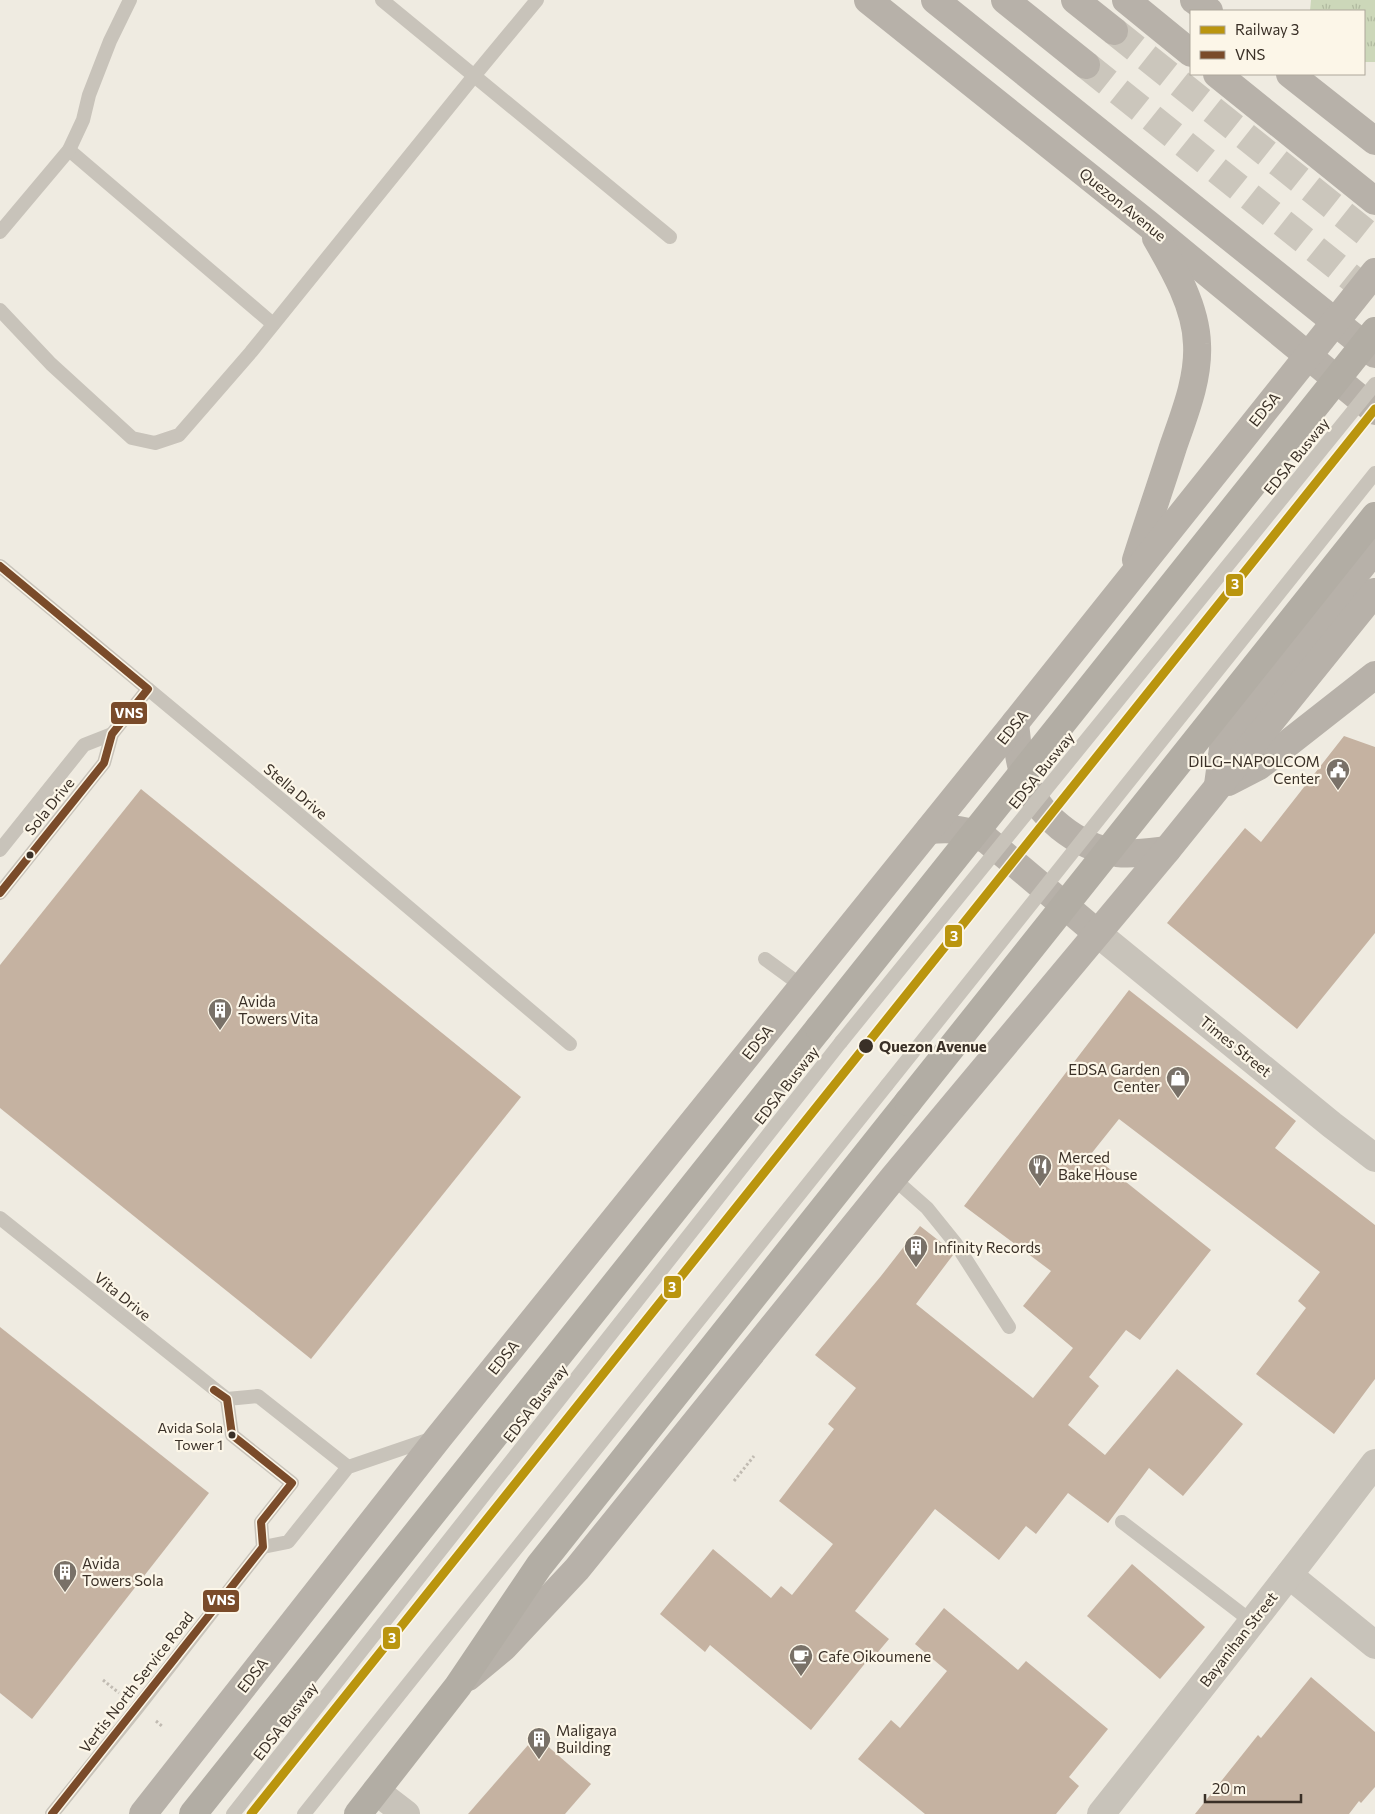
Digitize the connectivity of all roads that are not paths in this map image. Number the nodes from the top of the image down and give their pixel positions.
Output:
1 (130, 0) edge
2 (382, 0) edge
3 (537, 0) edge
4 (868, 0) edge
5 (935, 0) edge
6 (1004, 0) edge
7 (1075, 0) edge
8 (1126, 0) edge
9 (1194, 0) edge
10 (1208, 10) edge
11 (1114, 31) tunnel mouth
12 (1190, 52) edge
13 (1086, 65) tunnel mouth
14 (1218, 75) edge
15 (1291, 75) edge
16 (474, 76) junction
17 (1325, 100) junction
18 (1375, 114) edge
19 (1375, 141) edge
20 (69, 150) junction
21 (1375, 201) edge
22 (1148, 224) junction
23 (0, 232) edge
24 (670, 237) dead end
25 (1375, 272) edge
26 (0, 310) edge
27 (1334, 322) junction
28 (273, 324) junction
29 (1375, 331) edge
30 (1375, 354) edge
31 (1307, 355) junction
32 (1375, 384) edge
33 (1375, 411) edge
34 (1375, 473) edge
35 (1375, 516) edge
36 (1375, 549) edge
37 (0, 566) edge
38 (1129, 578) junction
39 (1375, 592) edge
40 (1375, 675) edge
41 (148, 689) junction
42 (1015, 723) junction
43 (112, 734) junction
44 (1217, 787) junction
45 (929, 830) junction
46 (0, 850) edge
47 (1167, 850) junction
48 (0, 893) edge
49 (1097, 933) junction
50 (765, 959) dead end
51 (802, 986) junction
52 (830, 1035) junction
53 (570, 1044) dead end
54 (1375, 1158) edge
55 (893, 1178) junction
56 (0, 1218) edge
57 (1010, 1327) dead end
58 (227, 1399) junction
59 (439, 1436) junction
60 (1375, 1463) edge
61 (348, 1467) junction
62 (1122, 1522) dead end
63 (263, 1547) junction
64 (1289, 1575) junction
65 (1251, 1621) junction
66 (1375, 1645) edge
67 (458, 1686) junction
68 (376, 1791) junction
69 (52, 1814) edge
70 (143, 1814) edge
71 (193, 1814) edge
72 (233, 1814) edge
73 (304, 1814) edge
74 (358, 1814) edge
75 (406, 1814) edge
76 (1101, 1814) edge

1 - 20 lane
2 - 16 lane
3 - 16 lane
4 - 22 main road, Quezon Avenue
5 - 27 main road
6 - 13 main road
7 - 11 main road
8 - 12 main road
9 - 10 main road
14 - 21 main road
15 - 17 main road
16 - 24 lane
16 - 28 lane
17 - 18 main road
17 - 19 main road
20 - 23 lane
20 - 28 lane
22 - 31 main road, Quezon Avenue
22 - 38 main road
25 - 27 main road, EDSA
26 - 28 lane
27 - 30 main road
27 - 31 main road, EDSA
29 - 52 highway, bridge
31 - 33 main road, Quezon Avenue
31 - 38 main road, EDSA
32 - 52 lane, EDSA Busway, bridge
34 - 73 lane, bridge
35 - 67 highway, bridge
36 - 44 main road
37 - 41 lane, Stella Drive
38 - 42 main road, EDSA
39 - 44 main road
40 - 44 main road
41 - 43 lane, Sola Drive
41 - 53 lane, Stella Drive
42 - 45 main road, EDSA
42 - 47 main road
43 - 46 lane, Sola Drive
43 - 48 lane, Sola Drive
44 - 47 main road
45 - 49 main road
45 - 51 main road, EDSA
47 - 49 main road
49 - 54 street, Times Street
49 - 55 main road
50 - 51 lane
51 - 59 main road, EDSA
52 - 71 highway
52 - 72 lane, EDSA Busway
55 - 57 lane
55 - 67 main road
56 - 58 lane, Vita Drive
58 - 61 lane
58 - 63 lane
59 - 61 lane
59 - 70 main road, EDSA
60 - 64 street, Bayanihan Street
61 - 63 lane
62 - 65 lane
63 - 69 lane, Vertis North Service Road
64 - 65 street, Bayanihan Street
64 - 66 street
65 - 76 street, Bayanihan Street
67 - 68 highway
68 - 74 highway
68 - 75 street

